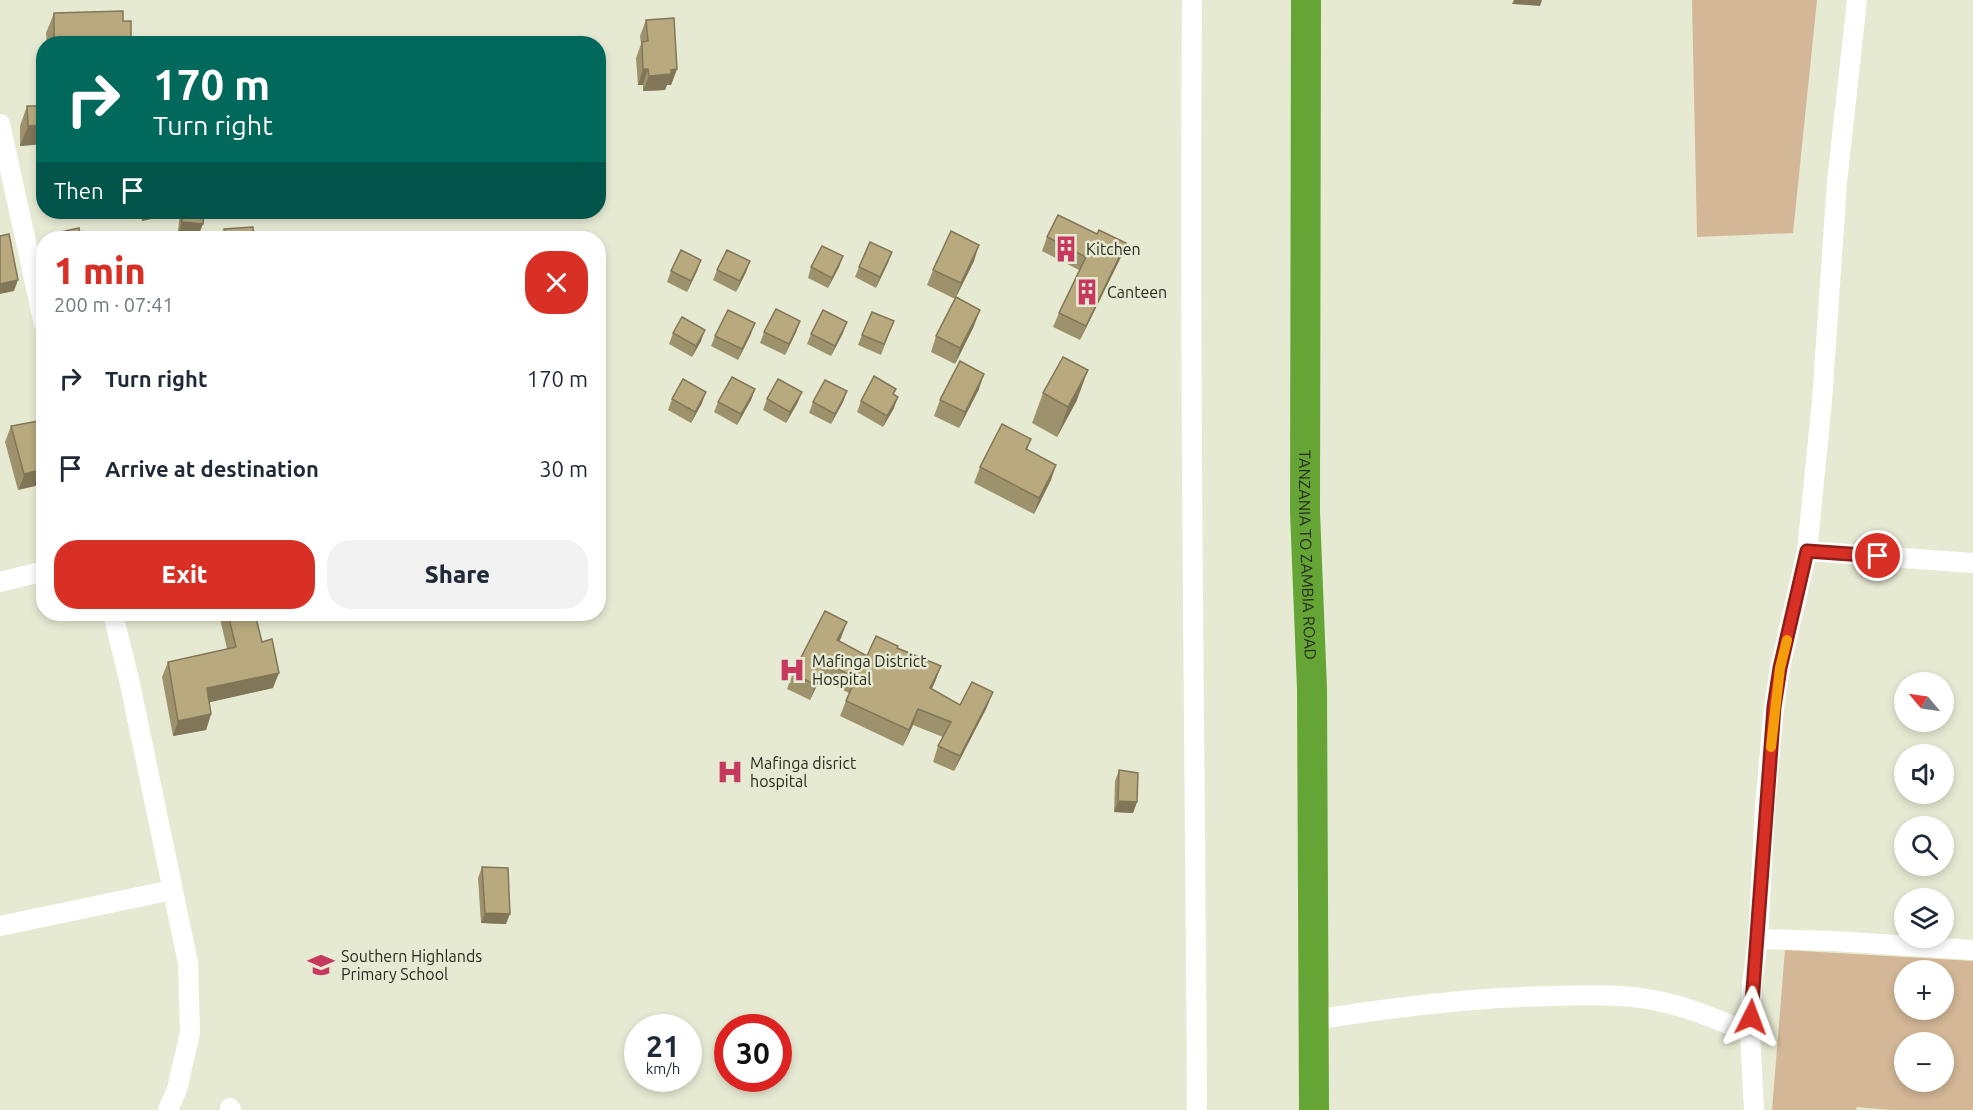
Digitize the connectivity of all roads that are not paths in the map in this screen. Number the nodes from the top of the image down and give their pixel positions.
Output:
1 (1192, 0) edge
2 (1306, 0) edge
3 (1857, 0) edge
4 (0, 124) edge
5 (36, 288) edge
6 (1807, 551) junction
7 (1973, 564) edge
8 (36, 573) edge
9 (0, 582) edge
10 (115, 621) edge
11 (172, 890) junction
12 (0, 926) edge
13 (1758, 939) junction
14 (1973, 950) edge
15 (1314, 1020) junction
16 (1750, 1033) junction
17 (168, 1110) edge
18 (1197, 1110) edge
19 (1314, 1110) edge
20 (1754, 1110) edge

1 - 18 street
2 - 15 highway, TANZANIA TO ZAMBIA ROAD
3 - 6 street
4 - 5 street
6 - 7 street
6 - 13 street
8 - 9 street
10 - 11 street
11 - 12 street
11 - 17 street
13 - 14 street
13 - 16 street
15 - 16 street
15 - 19 highway, TANZANIA TO ZAMBIA ROAD
16 - 20 street

